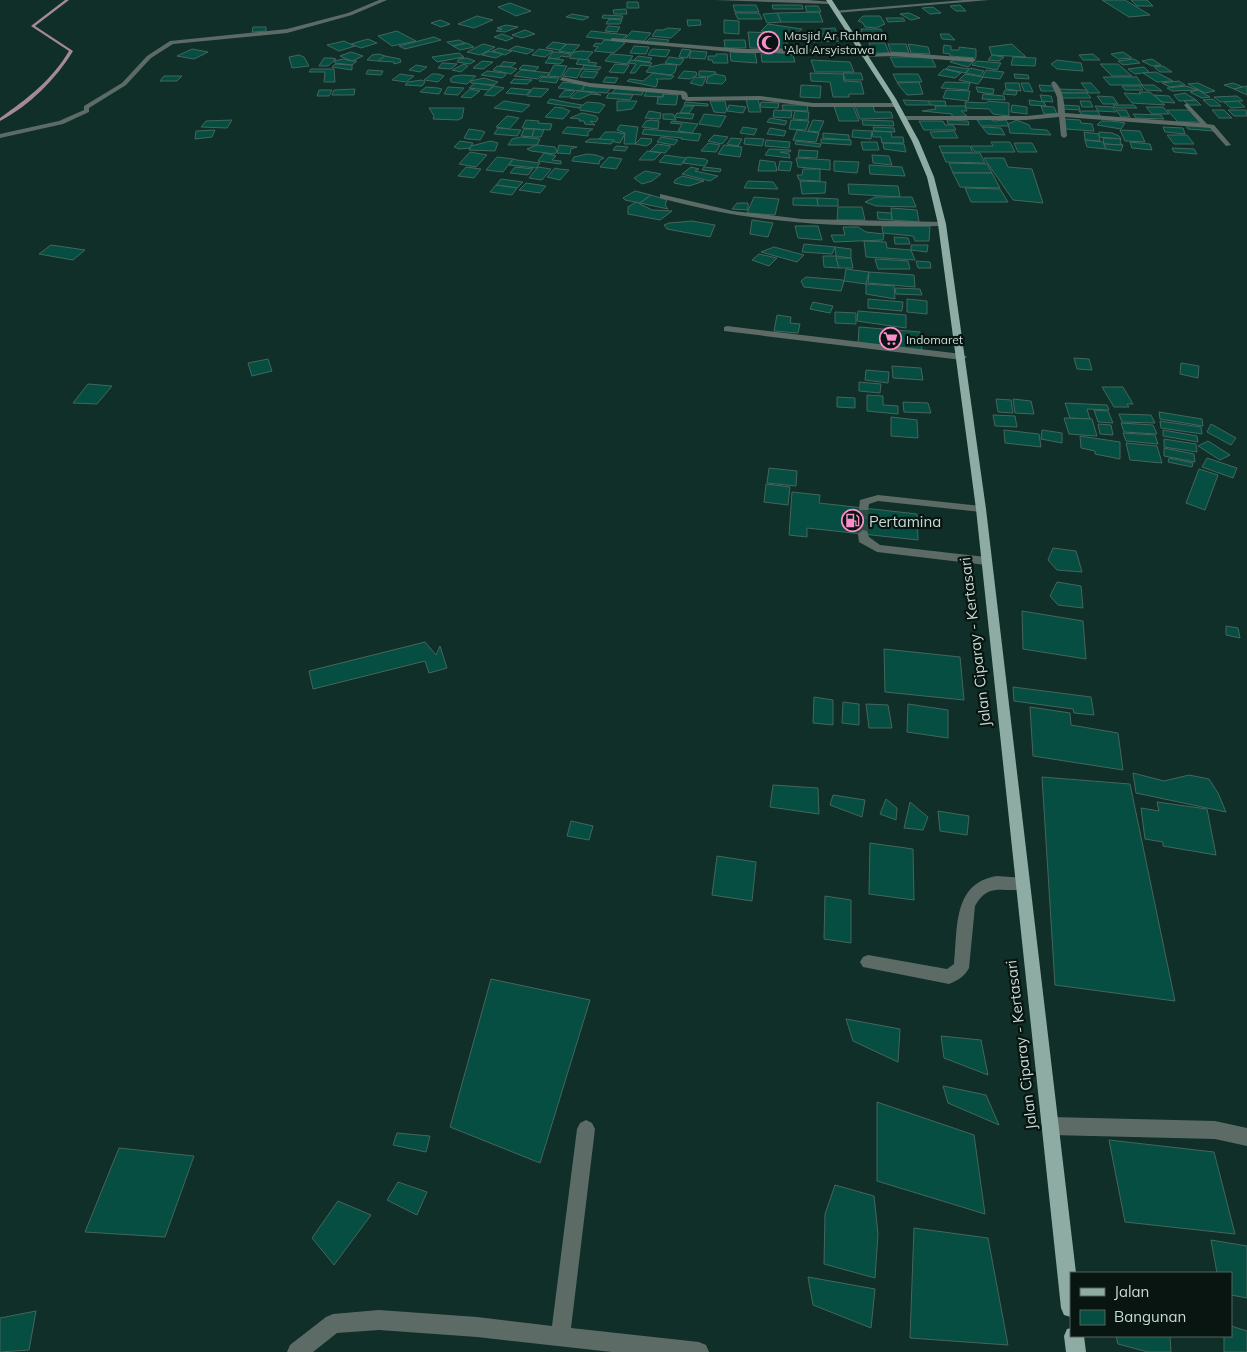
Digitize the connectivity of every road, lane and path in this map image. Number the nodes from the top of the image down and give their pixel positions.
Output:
1 (384, 0) edge
2 (718, 0) edge
3 (986, 0) edge
4 (829, 1) edge
5 (973, 1) edge
6 (836, 11) junction
7 (612, 40) dead end
8 (862, 53) junction
9 (973, 60) dead end
10 (562, 79) dead end
11 (1054, 83) dead end
12 (895, 105) junction
13 (1187, 105) dead end
14 (1061, 115) junction
15 (903, 118) junction
16 (1204, 125) junction
17 (0, 136) edge
18 (1064, 136) dead end
19 (1228, 145) dead end
20 (663, 196) dead end
21 (942, 224) junction
22 (726, 329) dead end
23 (962, 357) junction
24 (864, 508) dead end
25 (981, 509) junction
26 (863, 534) dead end
27 (986, 561) junction
28 (1022, 883) junction
29 (868, 962) dead end
30 (1051, 1126) junction
31 (586, 1129) dead end
32 (1247, 1136) edge
33 (1070, 1299) edge
34 (560, 1336) junction
35 (1074, 1337) edge
36 (297, 1352) edge
37 (699, 1352) edge
38 (1076, 1352) edge

1 - 17 street
2 - 4 street
3 - 5 street
4 - 6 main road, Jalan Ciparay - Kertasari
5 - 6 street
6 - 8 main road, Jalan Ciparay - Kertasari
7 - 8 street
8 - 9 street
8 - 12 main road, Jalan Ciparay - Kertasari
10 - 12 street
11 - 14 street
12 - 15 main road, Jalan Ciparay - Kertasari
13 - 16 street
14 - 15 street
14 - 16 street
14 - 18 street
15 - 21 main road, Jalan Ciparay - Kertasari
16 - 19 street
20 - 21 street
21 - 23 main road, Jalan Ciparay - Kertasari
22 - 23 street
23 - 25 main road, Jalan Ciparay - Kertasari
24 - 25 street
25 - 27 main road, Jalan Ciparay - Kertasari
26 - 27 street
27 - 28 main road, Jalan Ciparay - Kertasari
28 - 29 street
28 - 30 main road, Jalan Ciparay - Kertasari
30 - 32 street
30 - 33 main road, Jalan Ciparay - Kertasari
31 - 34 street
34 - 36 street
34 - 37 street
35 - 38 main road

